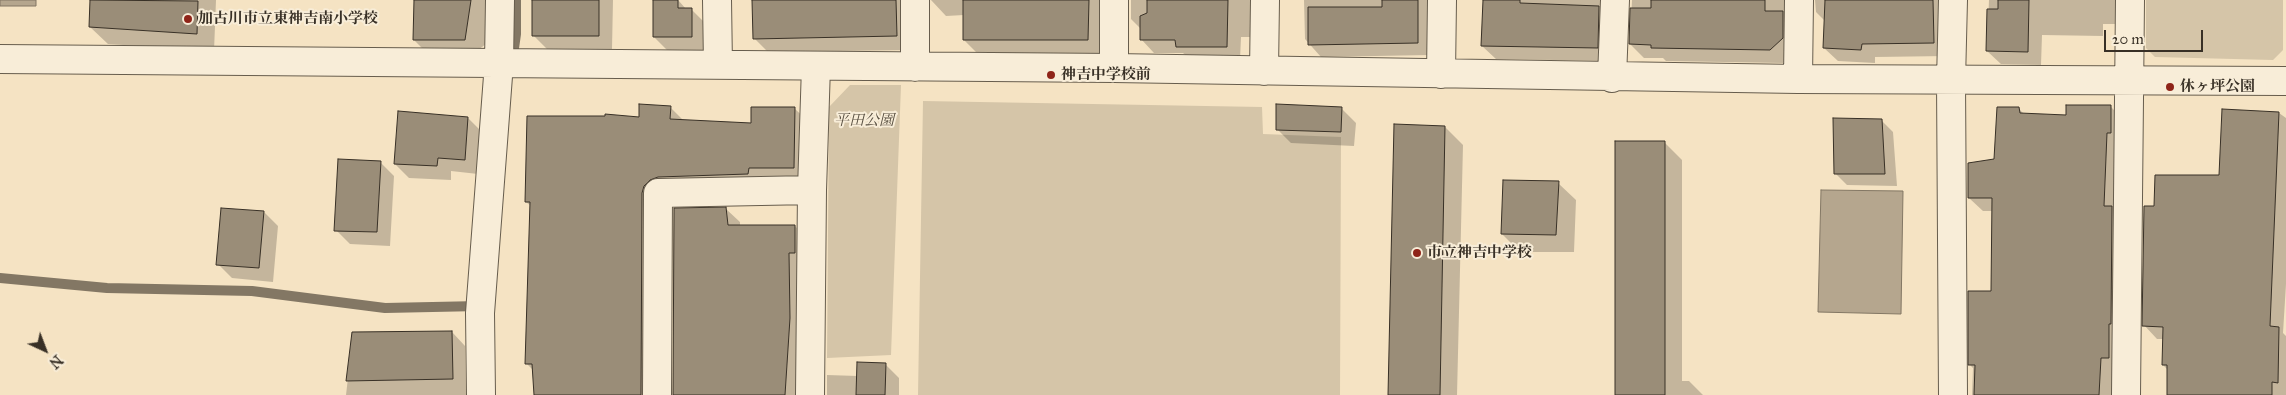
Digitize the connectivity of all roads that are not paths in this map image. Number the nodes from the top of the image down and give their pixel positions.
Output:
1 (500, 0) edge
2 (717, 0) edge
3 (915, 0) edge
4 (1114, 0) edge
5 (1265, 0) edge
6 (1442, 0) edge
7 (1615, 0) edge
8 (1799, 0) edge
9 (1953, 0) edge
10 (2130, 0) edge
11 (0, 59) edge
12 (499, 63) junction
13 (718, 65) junction
14 (816, 66) junction
15 (915, 66) junction
16 (1114, 68) junction
17 (1264, 71) junction
18 (1441, 74) junction
19 (1612, 78) junction
20 (1798, 79) junction
21 (1951, 81) junction
22 (2130, 81) junction
23 (2286, 81) edge
24 (812, 190) junction
25 (481, 395) edge
26 (657, 395) edge
27 (810, 395) edge
28 (1953, 395) edge
29 (2126, 395) edge

1 - 12 street
2 - 13 street
3 - 15 street
4 - 16 street
5 - 17 street
6 - 18 street
7 - 19 street
8 - 20 street
9 - 21 street
10 - 22 street
11 - 12 street
12 - 13 street
12 - 25 street
13 - 14 street
14 - 15 street
14 - 24 street
15 - 16 street
16 - 17 street
17 - 18 street
18 - 19 street
19 - 20 street
20 - 21 street
21 - 22 street
21 - 28 street
22 - 23 street
22 - 29 street
24 - 26 street
24 - 27 street

